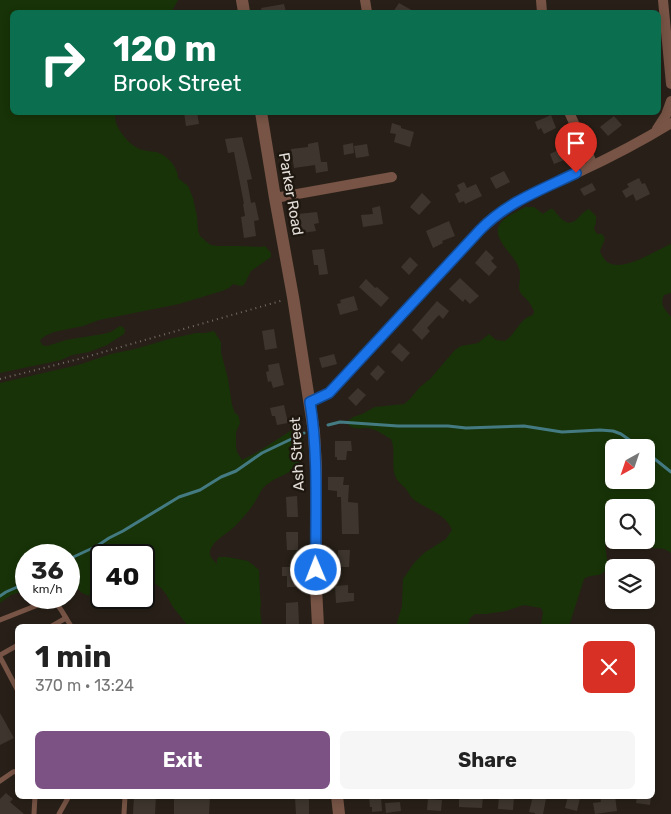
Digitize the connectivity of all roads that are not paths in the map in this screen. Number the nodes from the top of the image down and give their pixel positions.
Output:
1 (663, 0) edge
2 (671, 79) edge
3 (671, 84) edge
4 (671, 101) edge
5 (261, 115) edge
6 (570, 115) edge
7 (671, 123) edge
8 (648, 137) junction
9 (593, 165) junction
10 (392, 177) dead end
11 (275, 198) junction
12 (290, 282) joint
13 (310, 402) junction
14 (66, 618) junction
15 (0, 620) edge
16 (56, 624) edge
17 (70, 624) edge
18 (318, 624) edge
19 (15, 647) edge
20 (0, 656) edge
21 (15, 685) edge
22 (15, 772) edge
23 (0, 781) edge
24 (35, 799) edge
25 (67, 799) edge
26 (125, 799) edge
27 (338, 799) edge
28 (34, 814) edge
29 (59, 814) edge
30 (124, 814) edge
31 (340, 814) edge

1 - 2 street
2 - 3 street
4 - 8 street
5 - 11 street, Parker Road
6 - 9 street
7 - 8 street
8 - 9 street
9 - 13 street
10 - 11 street
11 - 12 street, Parker Road
12 - 13 street, Ash Street
13 - 18 street, Ash Street
14 - 15 lane
14 - 16 lane
14 - 17 lane
19 - 20 lane
20 - 21 lane
22 - 23 lane
24 - 28 lane
25 - 29 lane
26 - 30 lane
27 - 31 street

